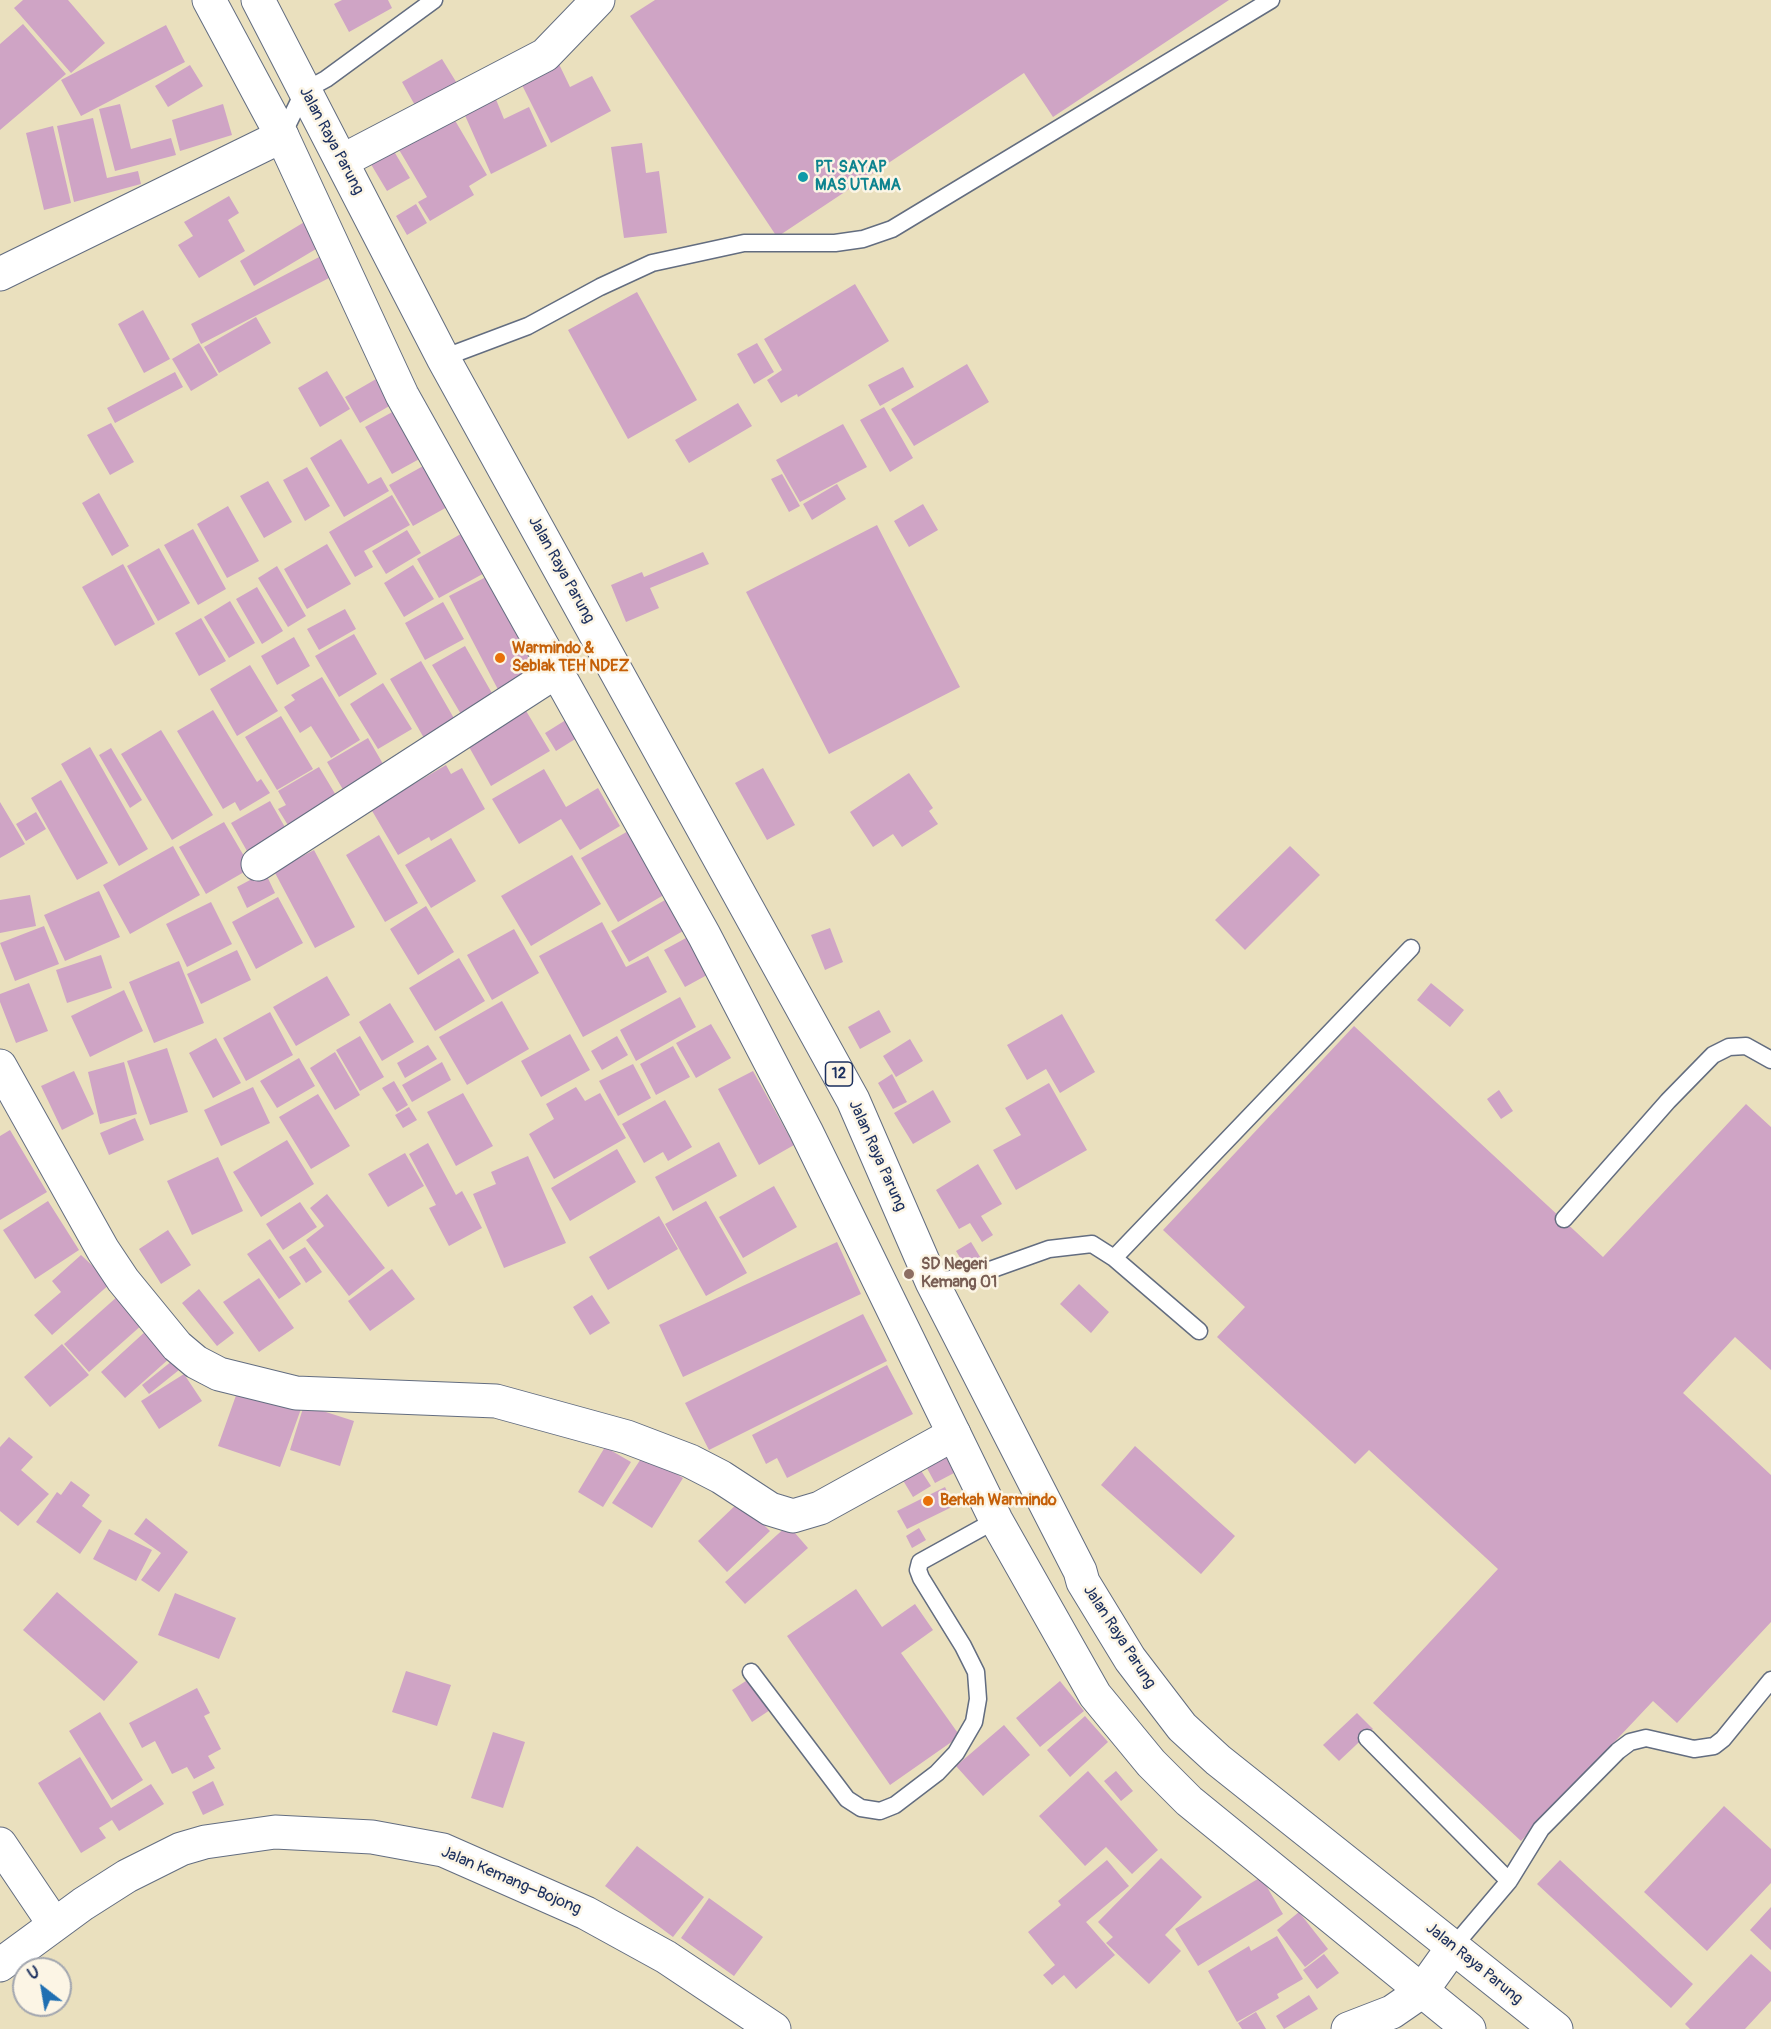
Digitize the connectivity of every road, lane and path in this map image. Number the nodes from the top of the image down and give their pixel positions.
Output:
1 (209, 0) edge
2 (258, 0) edge
3 (434, 0) edge
4 (598, 0) edge
5 (1271, 0) edge
6 (304, 91) junction
7 (282, 136) junction
8 (342, 161) junction
9 (0, 274) edge
10 (443, 358) junction
11 (557, 671) junction
12 (258, 864) dead end
13 (1411, 948) dead end
14 (1771, 1060) edge
15 (0, 1066) edge
16 (1564, 1219) dead end
17 (1114, 1258) junction
18 (932, 1282) junction
19 (1199, 1331) dead end
20 (954, 1434) junction
21 (996, 1520) junction
22 (751, 1672) dead end
23 (1771, 1680) edge
24 (1367, 1738) dead end
25 (0, 1844) edge
26 (1509, 1881) junction
27 (54, 1924) junction
28 (1453, 1947) junction
29 (0, 1965) edge
30 (1422, 1992) junction
31 (774, 2029) edge
32 (1348, 2029) edge
33 (1469, 2029) edge
34 (1556, 2029) edge

1 - 7 main road
2 - 6 main road, Jalan Raya Parung / 12
3 - 6 lane
4 - 8 main road
5 - 10 lane
6 - 7 lane
6 - 8 main road, Jalan Raya Parung / 12
7 - 9 main road
7 - 11 main road
8 - 10 main road, Jalan Raya Parung / 12
10 - 18 main road, Jalan Raya Parung / 12
11 - 12 main road
11 - 20 main road
13 - 17 lane
14 - 16 lane
15 - 20 main road
17 - 18 lane
17 - 19 lane
18 - 28 main road, Jalan Raya Parung / 12
20 - 21 main road
21 - 22 lane
21 - 30 main road
23 - 26 lane
24 - 26 lane
25 - 27 main road
26 - 28 lane
27 - 29 main road, Jalan Kemang–Bojong
27 - 31 main road, Jalan Kemang–Bojong
28 - 30 main road
28 - 34 main road, Jalan Raya Parung / 12
30 - 32 main road
30 - 33 main road

